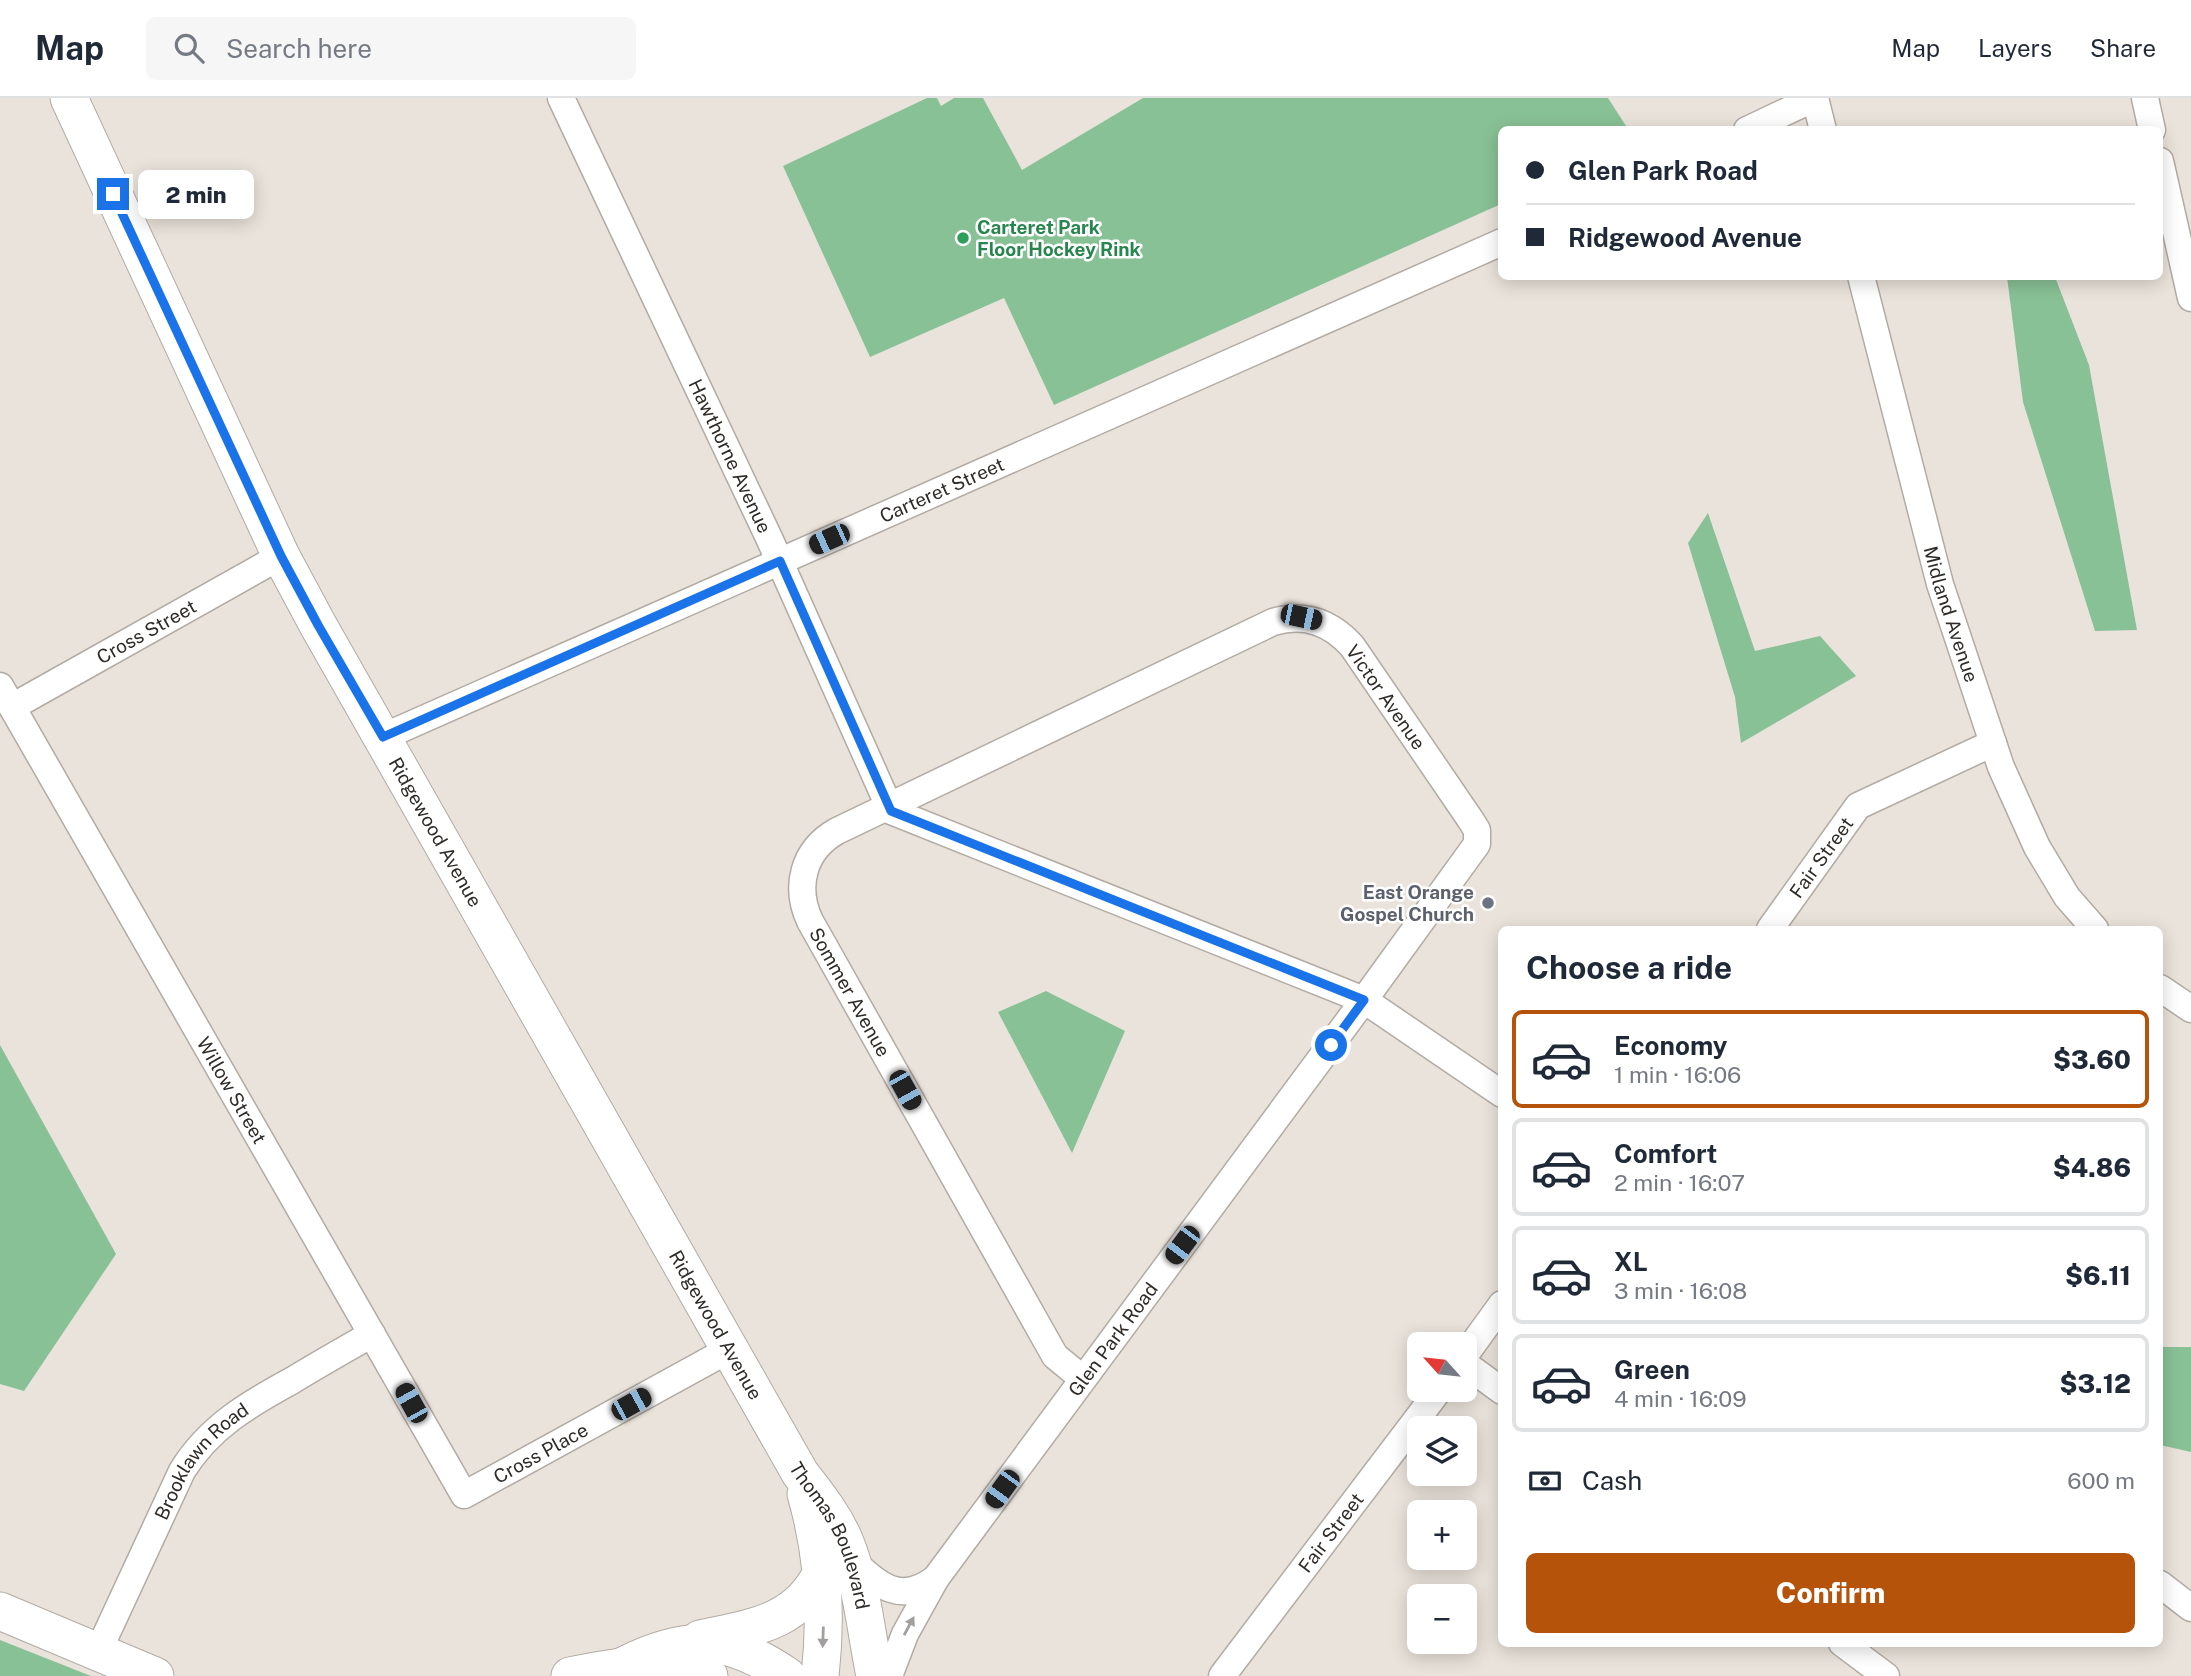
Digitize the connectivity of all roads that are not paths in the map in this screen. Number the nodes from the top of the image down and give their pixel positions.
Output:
1 (69, 98) edge
2 (561, 98) edge
3 (1815, 98) edge
4 (2145, 98) edge
5 (1756, 126) edge
6 (1822, 126) edge
7 (2151, 126) edge
8 (2163, 174) edge
9 (1498, 244) edge
10 (1862, 280) edge
11 (2191, 298) edge
12 (281, 556) junction
13 (780, 561) junction
14 (6, 696) edge
15 (383, 737) junction
16 (1993, 743) junction
17 (888, 806) junction
18 (1772, 926) edge
19 (2092, 926) edge
20 (2163, 990) edge
21 (1364, 1000) junction
22 (2191, 1009) edge
23 (1498, 1091) edge
24 (1498, 1310) edge
25 (372, 1334) junction
26 (1477, 1338) edge
27 (730, 1349) junction
28 (1477, 1373) edge
29 (1083, 1379) junction
30 (1498, 1388) edge
31 (1430, 1402) edge
32 (800, 1473) joint
33 (464, 1495) joint
34 (836, 1565) junction
35 (936, 1578) junction
36 (2163, 1586) edge
37 (2191, 1608) edge
38 (0, 1611) edge
39 (678, 1644) junction
40 (1847, 1647) edge
41 (98, 1651) junction
42 (625, 1665) junction
43 (155, 1676) edge
44 (570, 1676) edge
45 (709, 1676) edge
46 (788, 1676) edge
47 (820, 1676) edge
48 (875, 1676) edge
49 (889, 1676) edge
50 (1222, 1676) edge
51 (1886, 1676) edge

1 - 12 street, Ridgewood Avenue
2 - 13 street, Hawthorne Avenue
3 - 5 street
3 - 6 street
4 - 7 street
8 - 11 street
9 - 13 street, Carteret Street
10 - 16 street, Midland Avenue
12 - 14 street, Cross Street
12 - 15 street, Ridgewood Avenue
13 - 15 street, Carteret Street
13 - 17 street, Hawthorne Avenue
14 - 25 street, Willow Street
15 - 27 street, Ridgewood Avenue
16 - 18 street, Fair Street
16 - 19 street, Midland Avenue
17 - 21 street
17 - 21 street, Victor Avenue
17 - 29 street, Sommer Avenue
20 - 22 street
21 - 23 street
21 - 29 street, Glen Park Road
24 - 26 street
25 - 33 street, Willow Street
25 - 41 street, Brooklawn Road
27 - 32 street, Ridgewood Avenue
27 - 33 street, Cross Place
28 - 30 street
29 - 35 street, Glen Park Road
31 - 50 street, Fair Street
32 - 34 street, Thomas Boulevard
34 - 35 street
34 - 39 street
34 -> 47 street, Thomas Boulevard
34 - 48 street, Thomas Boulevard
49 -> 35 street, Glen Park Road
36 - 37 street
38 - 41 street
39 - 42 street
39 - 46 street
40 - 51 street
41 - 43 street
42 - 44 street
42 - 45 street

